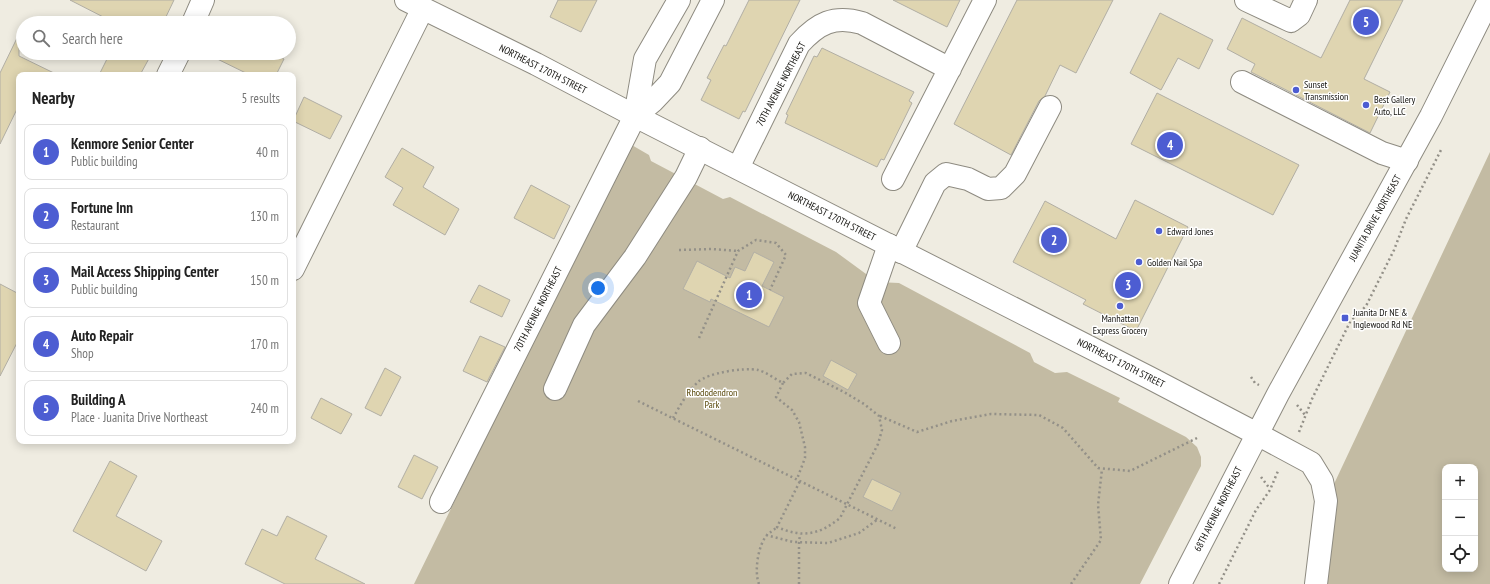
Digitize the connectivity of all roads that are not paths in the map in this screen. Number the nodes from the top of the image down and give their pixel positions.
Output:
1 (203, 0) edge
2 (679, 0) edge
3 (714, 0) edge
4 (985, 0) edge
5 (1246, 0) edge
6 (1306, 0) edge
7 (1489, 0) edge
8 (414, 4) edge
9 (196, 16) edge
10 (176, 60) edge
11 (950, 68) junction
12 (170, 72) edge
13 (1242, 82) dead end
14 (1050, 107) dead end
15 (635, 116) junction
16 (700, 148) junction
17 (1406, 161) junction
18 (738, 168) junction
19 (893, 180) dead end
20 (895, 248) junction
21 (296, 262) edge
22 (890, 343) dead end
23 (555, 389) dead end
24 (1257, 434) junction
25 (441, 502) dead end
26 (1180, 584) edge
27 (1316, 584) edge

1 - 9 main road
2 - 15 main road, 70TH AVENUE NORTHEAST
3 - 15 main road, 70TH AVENUE NORTHEAST
4 - 11 main road
5 - 6 main road
7 - 17 main road, JUANITA DRIVE NORTHEAST
8 - 15 main road, NORTHEAST 170TH STREET
8 - 21 main road
10 - 12 main road
11 - 18 main road, 70TH AVENUE NORTHEAST
11 - 19 main road
13 - 17 main road
14 - 20 main road
15 - 16 main road, NORTHEAST 170TH STREET
15 - 25 main road, 70TH AVENUE NORTHEAST
16 - 18 main road, NORTHEAST 170TH STREET
16 - 23 main road
17 - 24 main road, JUANITA DRIVE NORTHEAST
18 - 20 main road, NORTHEAST 170TH STREET
20 - 22 main road
20 - 24 main road, NORTHEAST 170TH STREET
24 - 26 main road, 68TH AVENUE NORTHEAST
24 - 27 main road, NORTHEAST 170TH STREET

